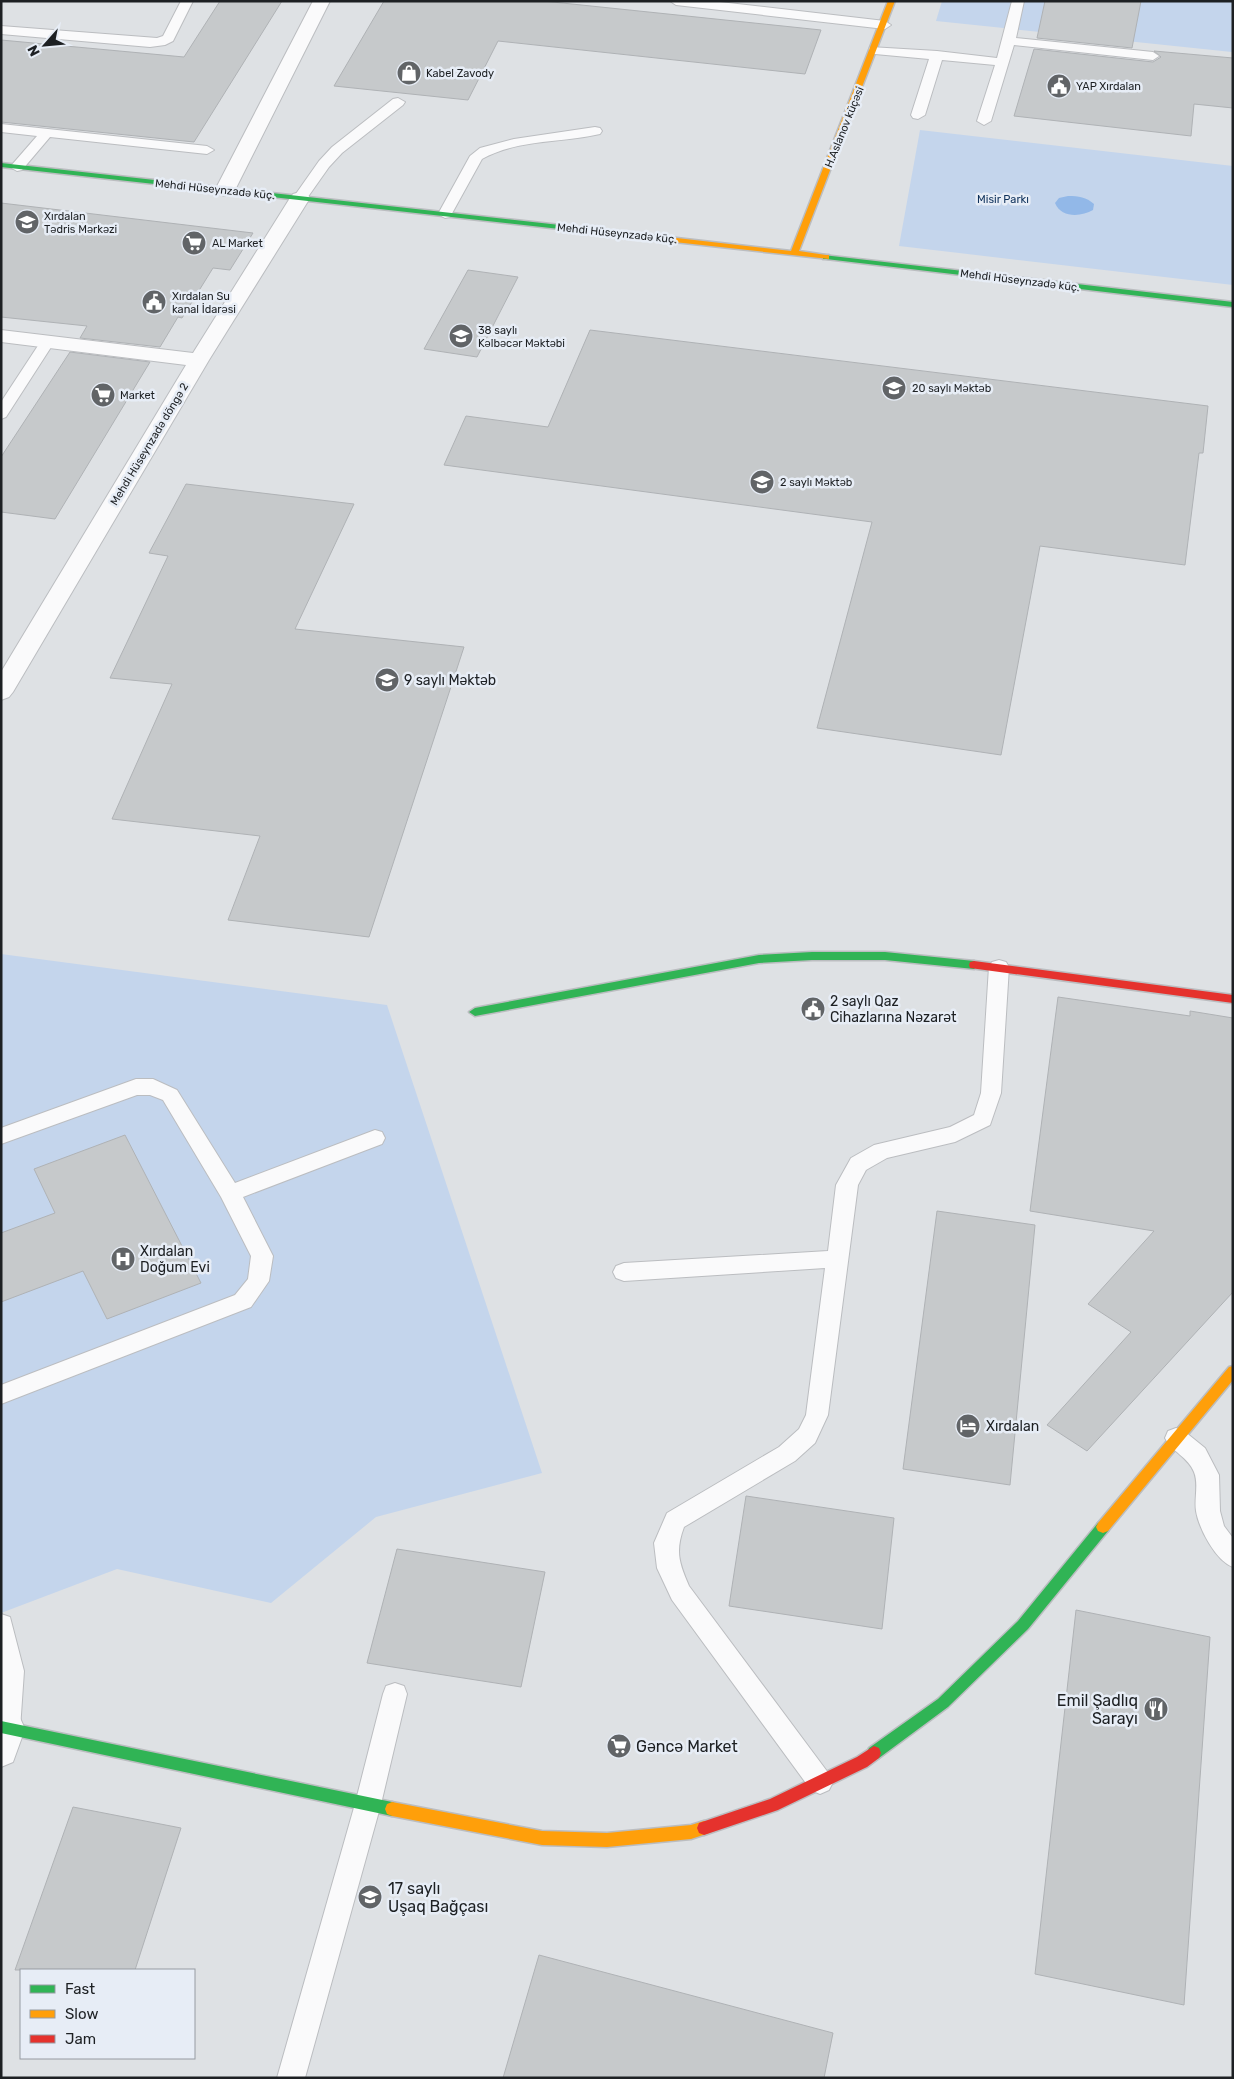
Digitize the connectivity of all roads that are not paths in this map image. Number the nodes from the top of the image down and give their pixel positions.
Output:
1 (188, 1) edge
2 (322, 1) edge
3 (676, 1) edge
4 (892, 1) edge
5 (1018, 1) edge
6 (885, 25) junction
7 (1, 30) edge
8 (1009, 41) junction
9 (875, 50) junction
10 (937, 56) junction
11 (1153, 56) dead end
12 (1002, 62) junction
13 (398, 102) dead end
14 (918, 115) dead end
15 (984, 121) dead end
16 (1, 128) edge
17 (595, 131) dead end
18 (47, 133) junction
19 (207, 150) dead end
20 (1, 166) edge
21 (17, 167) junction
22 (225, 190) junction
23 (300, 198) junction
24 (444, 214) junction
25 (794, 253) junction
26 (1233, 305) edge
27 (1, 336) edge
28 (48, 341) junction
29 (199, 360) junction
30 (1, 414) edge
31 (1, 692) edge
32 (999, 967) junction
33 (1233, 999) edge
34 (475, 1012) dead end
35 (1, 1136) edge
36 (375, 1138) dead end
37 (230, 1193) junction
38 (838, 1259) junction
39 (624, 1272) dead end
40 (1233, 1371) edge
41 (1, 1395) edge
42 (1176, 1438) junction
43 (1233, 1557) edge
44 (1, 1625) edge
45 (395, 1694) dead end
46 (4, 1736) edge
47 (820, 1782) junction
48 (368, 1804) junction
49 (291, 2078) edge

1 - 7 lane
2 - 22 street
3 - 6 lane
4 - 6 street, H.Aslanov küçəsi
5 - 8 lane
6 - 9 street, H.Aslanov küçəsi
8 - 11 lane
8 - 12 lane
9 - 10 lane
9 - 25 street, H.Aslanov küçəsi
10 - 12 lane
10 - 14 lane
12 - 15 lane
13 - 23 lane
16 - 18 lane
17 - 24 lane
18 - 19 lane
18 - 21 lane
20 - 21 street, Mehdi Hüseynzadə küç.
21 - 22 street, Mehdi Hüseynzadə küç.
22 - 23 street, Mehdi Hüseynzadə küç.
23 - 24 street, Mehdi Hüseynzadə küç.
23 - 29 street, Mehdi Hüseynzadə döngə 2
24 - 25 street, Mehdi Hüseynzadə küç.
25 - 26 street, Mehdi Hüseynzadə küç.
27 - 28 street
28 - 29 street
28 - 30 lane
29 - 31 street, Mehdi Hüseynzadə döngə 2
32 - 33 street
32 - 34 street
32 - 38 lane
35 - 37 lane
36 - 37 lane
37 - 41 lane
38 - 39 lane
38 - 47 lane
40 - 42 street
42 - 43 lane
42 - 47 street
44 - 46 lane
45 - 48 lane
46 - 48 street
47 - 48 street
48 - 49 lane

